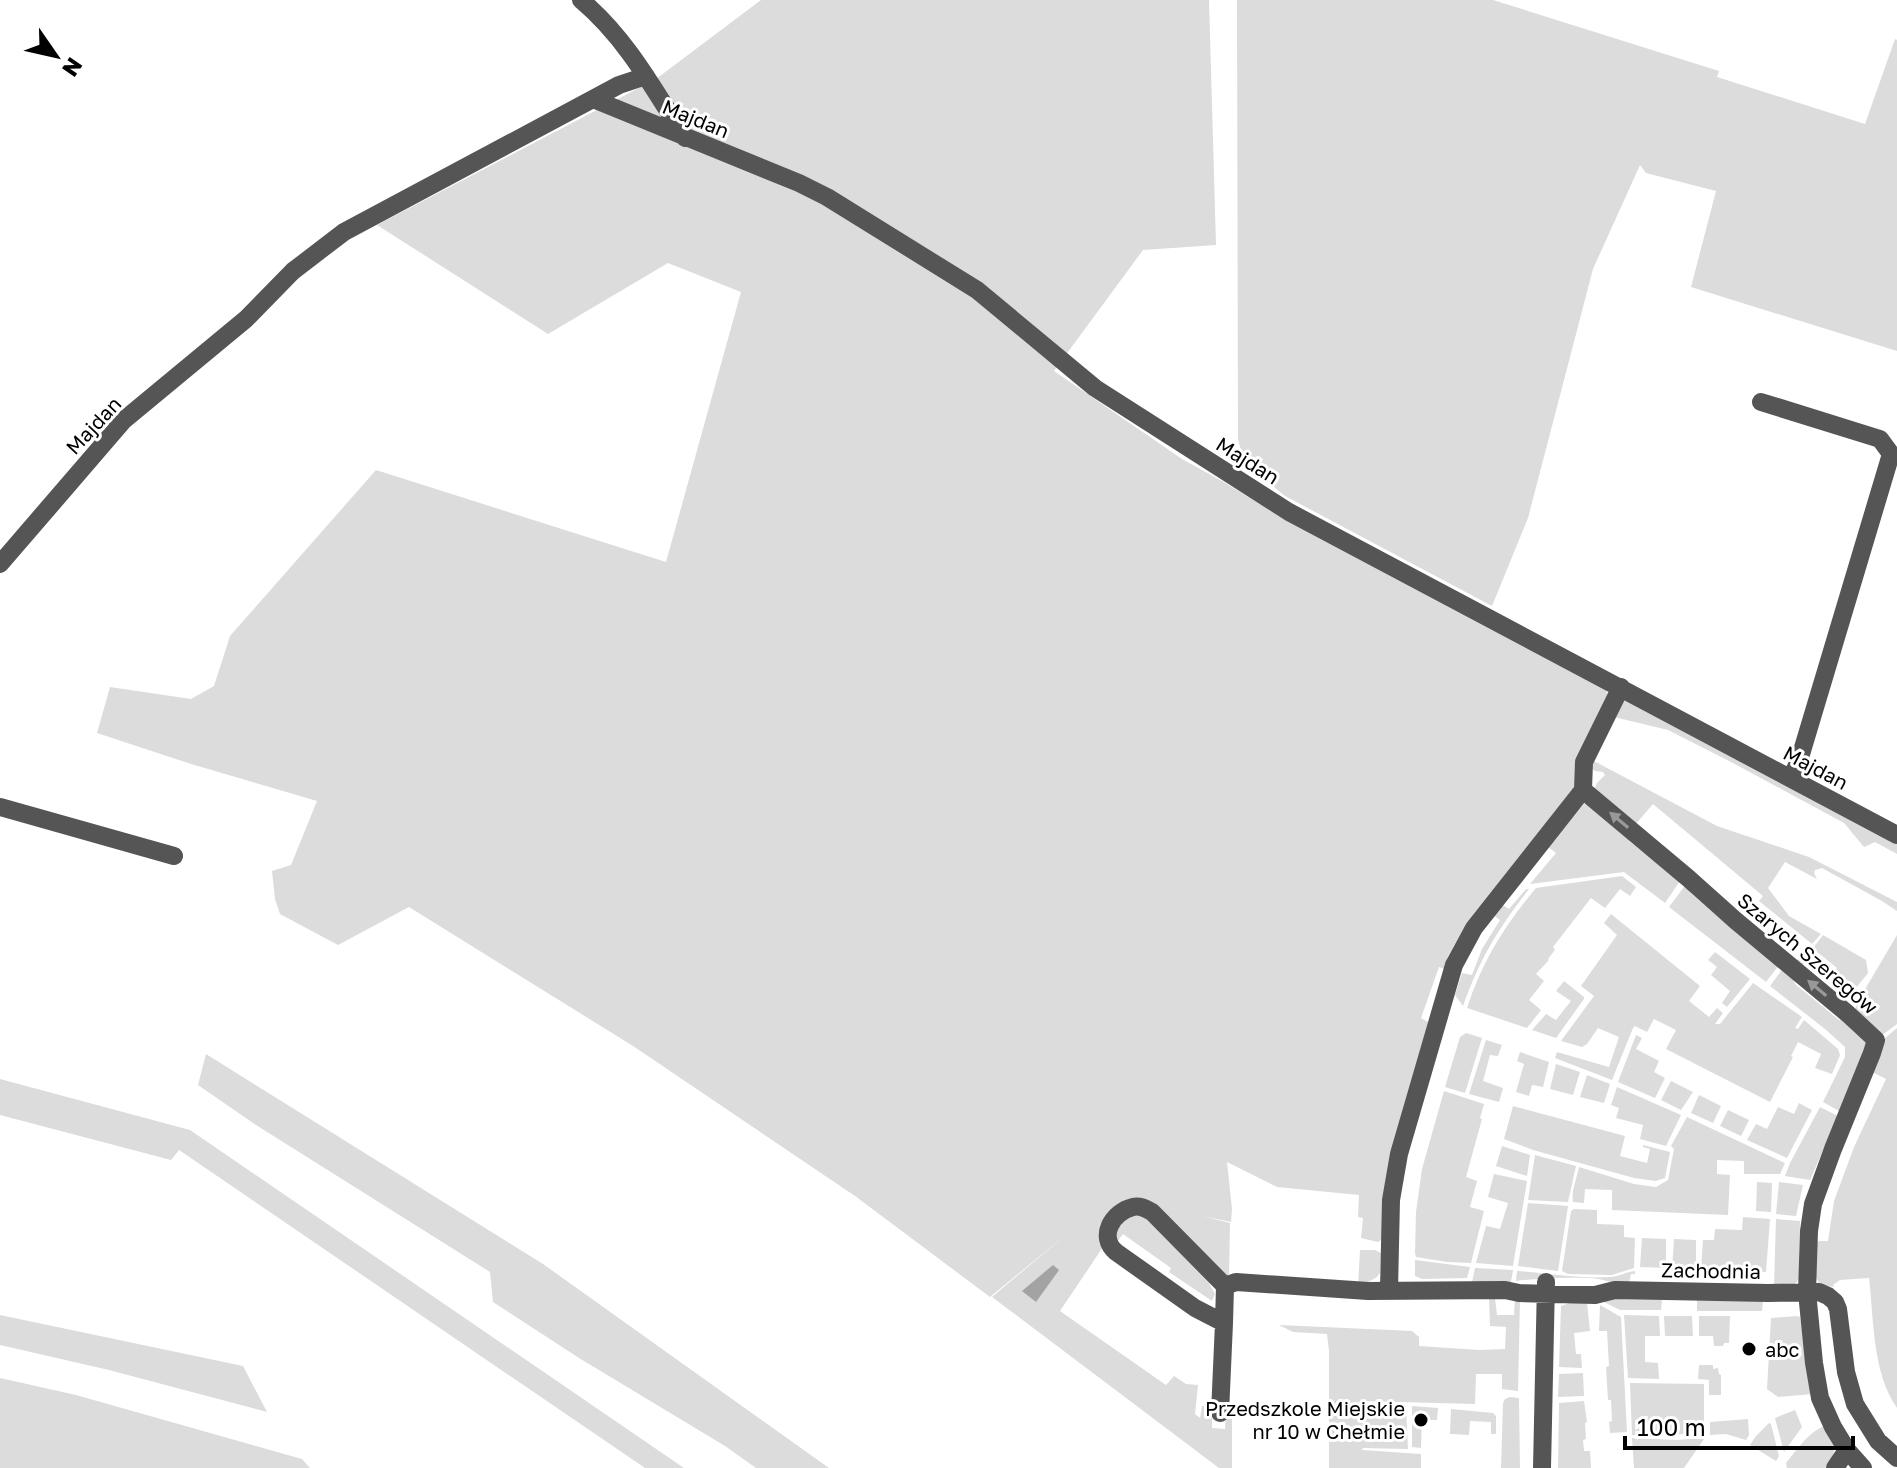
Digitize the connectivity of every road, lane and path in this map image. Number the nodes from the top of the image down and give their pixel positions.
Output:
1 (581, 0) edge
2 (646, 76) junction
3 (593, 99) junction
4 (685, 138) junction
5 (1761, 402) dead end
6 (0, 564) edge
7 (1621, 687) junction
8 (1791, 778) junction
9 (1583, 790) junction
10 (0, 807) edge
11 (1897, 835) edge
12 (174, 856) dead end
13 (1225, 1286) junction
14 (1546, 1287) junction
15 (1389, 1290) junction
16 (1807, 1292) junction
17 (1224, 1323) junction
18 (1220, 1413) dead end
19 (1847, 1450) junction
20 (1897, 1458) edge
21 (1542, 1468) edge
22 (1835, 1468) edge
23 (1863, 1468) edge

1 - 2 street
2 - 3 street, Majdan
2 - 4 street
3 - 4 street, Majdan
3 - 6 street, Majdan
4 - 7 street, Majdan
5 - 8 street
7 - 8 street, Majdan
7 - 9 street
8 - 11 street, Majdan
9 - 15 street
16 -> 9 street, Szarych Szeregów
10 - 12 street
13 - 15 street, Zachodnia
13 - 17 street
13 - 17 street
14 - 15 street, Zachodnia
14 - 16 street, Zachodnia
14 - 21 street
16 - 19 street, Szarych Szeregów
16 - 20 street
17 - 18 street
19 - 22 street
19 - 23 street, Szarych Szeregów

